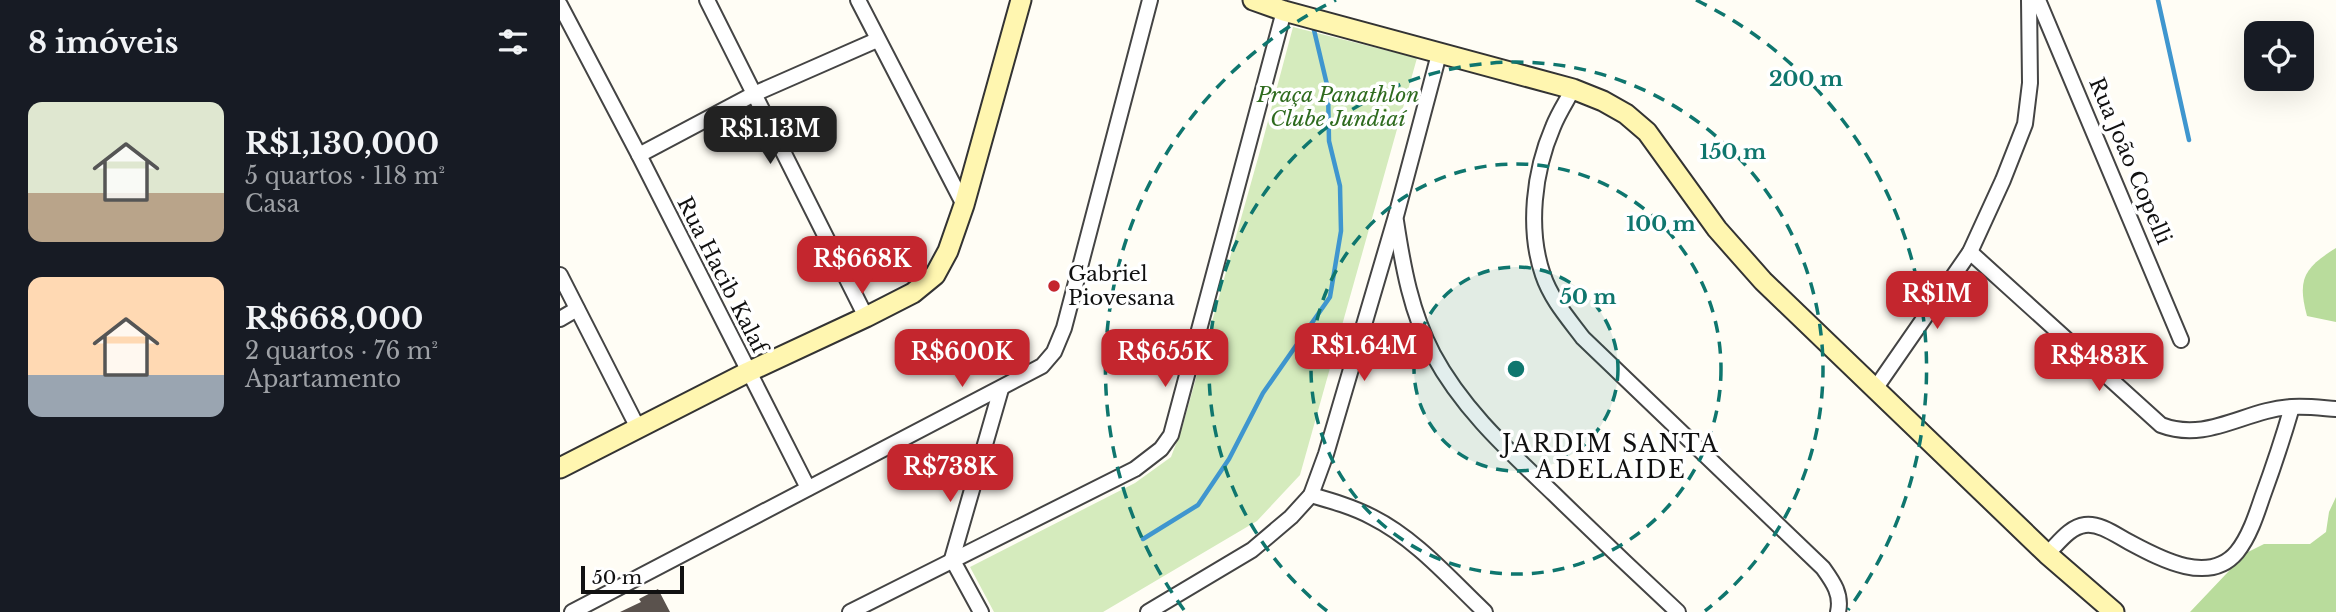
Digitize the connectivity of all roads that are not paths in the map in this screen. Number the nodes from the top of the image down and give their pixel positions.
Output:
1 (707, 0) edge
2 (858, 0) edge
3 (1021, 0) edge
4 (1150, 0) edge
5 (1255, 0) edge
6 (2029, 0) edge
7 (2038, 0) edge
8 (560, 5) edge
9 (1284, 11) junction
10 (877, 40) junction
11 (1439, 54) junction
12 (1573, 89) junction
13 (754, 94) junction
14 (639, 155) junction
15 (964, 205) junction
16 (1396, 216) junction
17 (1970, 252) junction
18 (560, 275) edge
19 (578, 309) junction
20 (866, 317) junction
21 (560, 319) edge
22 (2182, 340) dead end
23 (748, 372) junction
24 (1002, 389) junction
25 (1875, 389) junction
26 (2292, 407) junction
27 (2336, 409) edge
28 (638, 428) junction
29 (560, 468) edge
30 (808, 488) junction
31 (1311, 495) junction
32 (2047, 554) junction
33 (952, 559) junction
34 (2097, 605) edge
35 (572, 612) edge
36 (850, 612) edge
37 (981, 612) edge
38 (1148, 612) edge
39 (1485, 612) edge
40 (1678, 612) edge
41 (1838, 612) edge
42 (2114, 612) edge

1 - 13 street
2 - 10 street
3 - 15 street
4 - 24 street
5 - 9 street
6 - 17 street
7 - 22 street, Rua João Copelli
8 - 14 street, Rua Hacib Kalaf
9 - 11 street
9 - 33 street
10 - 13 street
10 - 15 street
11 - 12 street
11 - 16 street
12 - 25 street
12 - 41 street
13 - 14 street
13 - 20 street
14 - 23 street, Rua Hacib Kalaf
15 - 20 street
16 - 31 street
16 - 40 street
17 - 25 street
17 - 26 street
18 - 19 street
19 - 21 street
19 - 28 street
20 - 23 street
23 - 28 street
23 - 30 street, Rua Hacib Kalaf
24 - 30 street
24 - 33 street
25 - 32 street
26 - 27 street
26 - 32 street
28 - 29 street
30 - 35 street
31 - 38 street
31 - 39 street
32 - 34 street
33 - 36 street
33 - 37 street
34 - 42 street

